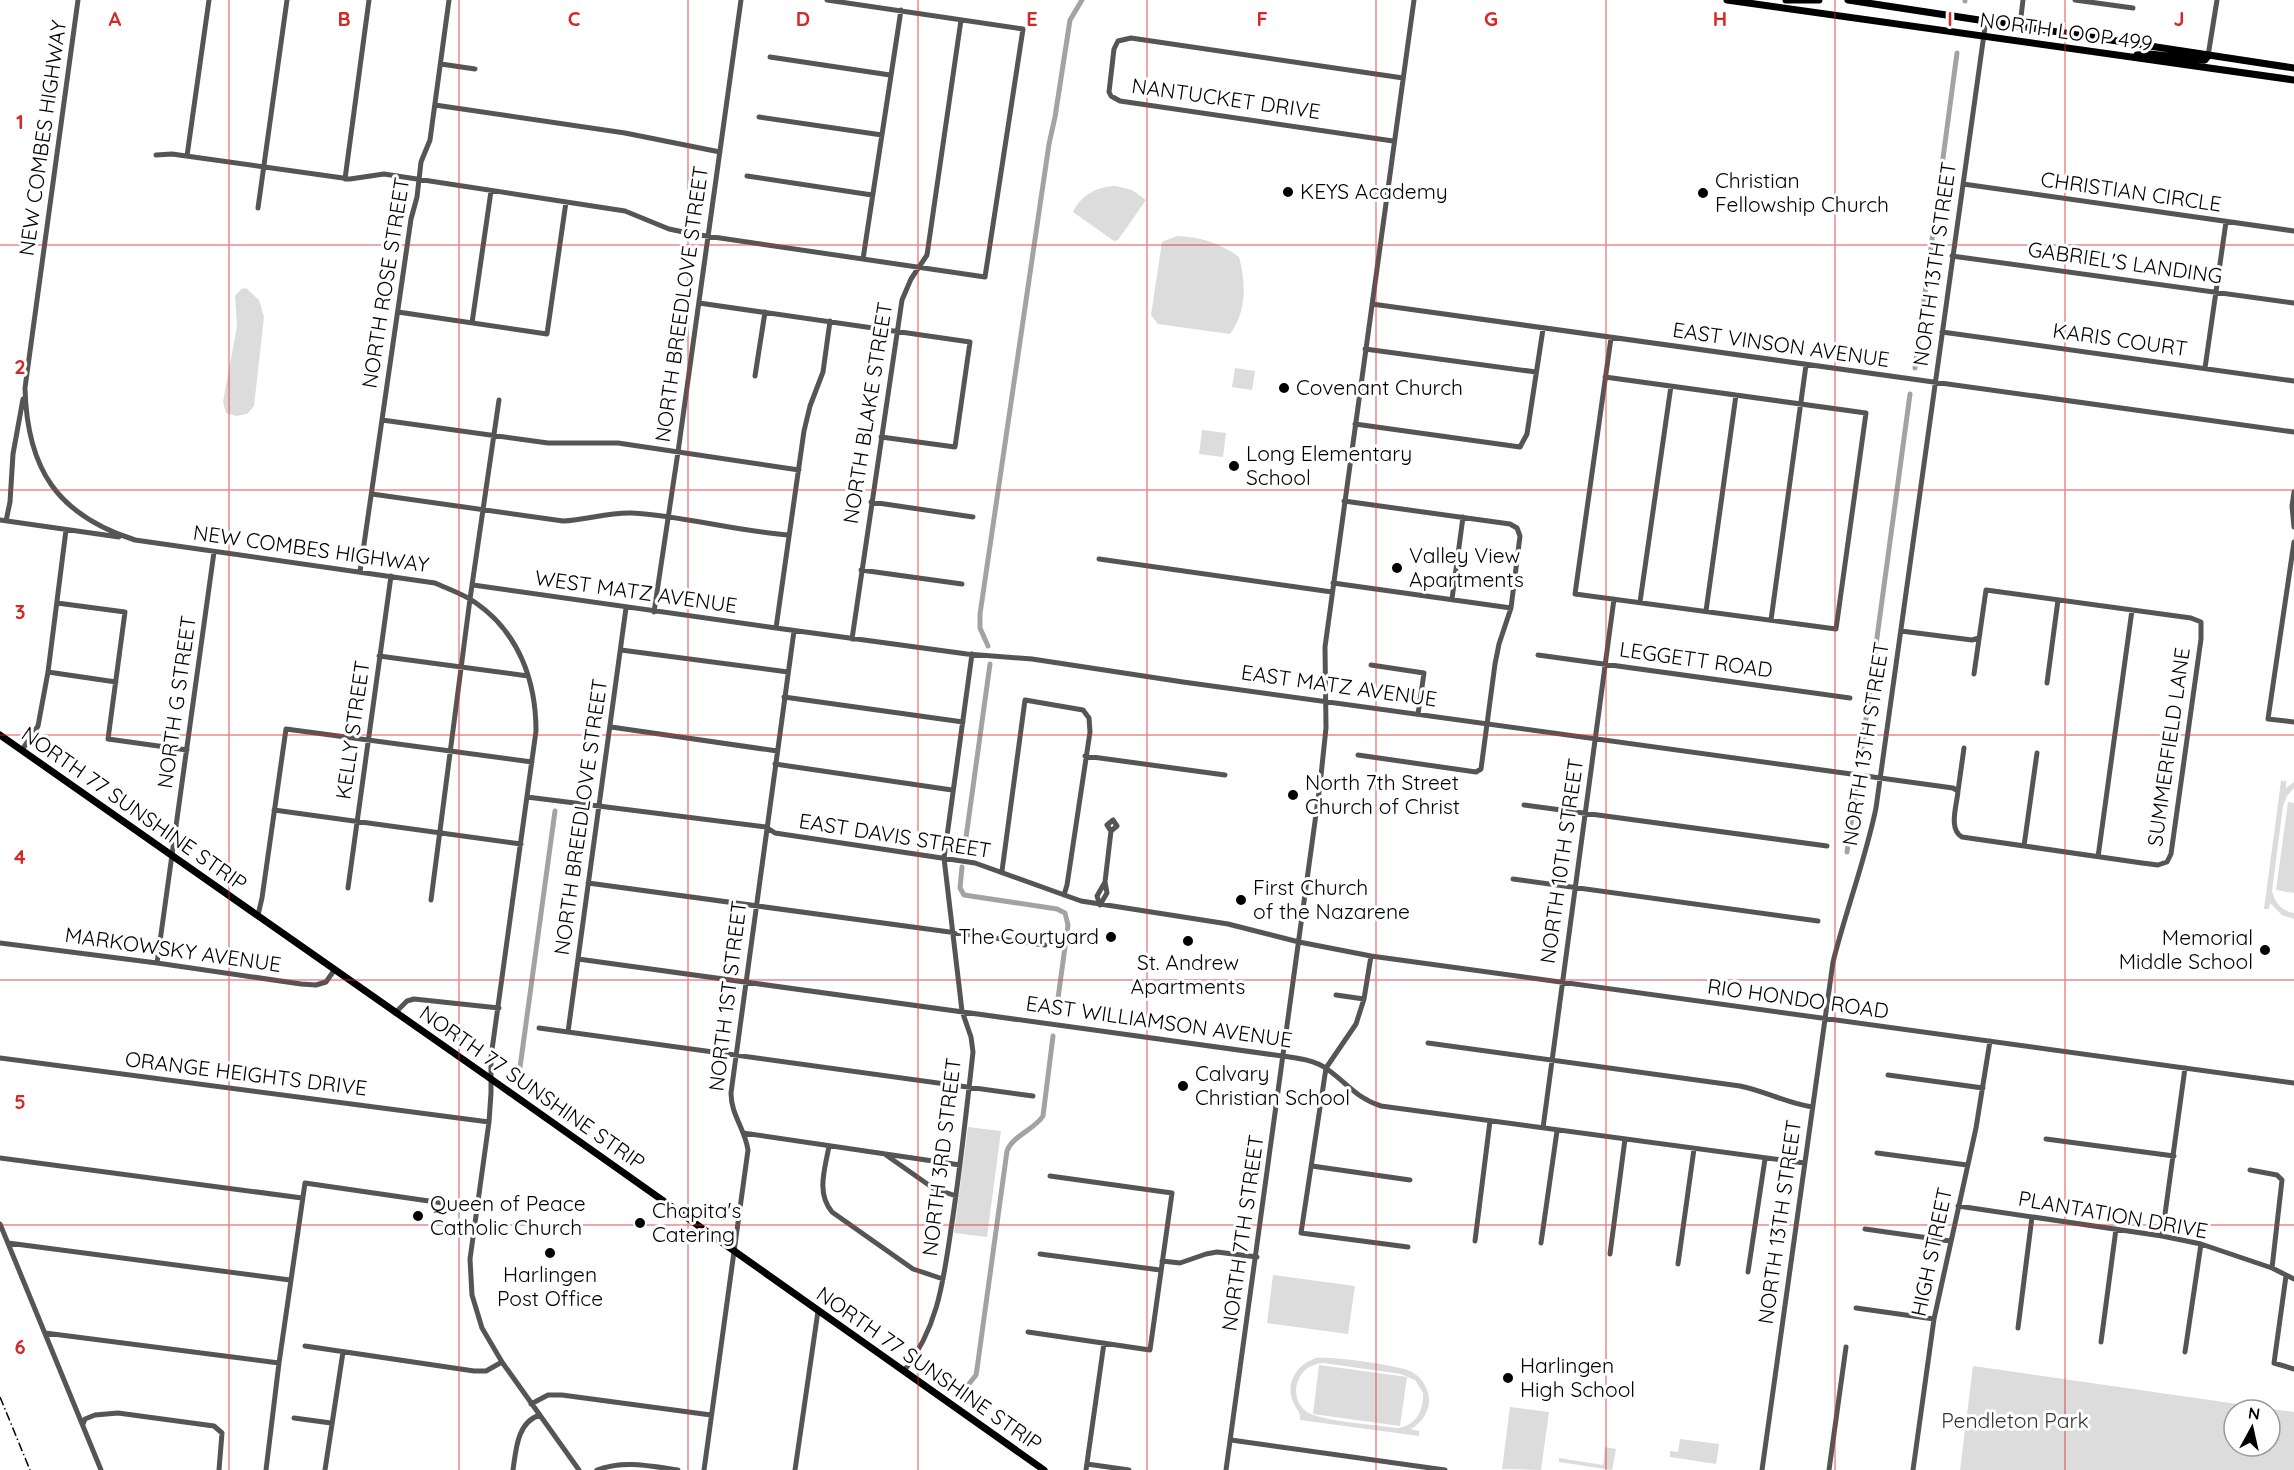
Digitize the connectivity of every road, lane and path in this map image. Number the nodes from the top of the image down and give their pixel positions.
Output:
1 (78, 0) edge
2 (209, 0) edge
3 (287, 0) edge
4 (369, 0) edge
5 (449, 0) edge
6 (741, 0) edge
7 (827, 0) edge
8 (1414, 0) edge
9 (1726, 0) edge
10 (1786, 0) edge
11 (1819, 0) edge
12 (1848, 0) edge
13 (2023, 0) edge
14 (2075, 0) edge
15 (2217, 0) edge
16 (1764, 3) edge
17 (2133, 9) dead end
18 (901, 10) junction
19 (961, 20) junction
20 (1986, 20) junction
21 (2020, 25) junction
22 (1983, 37) junction
23 (2120, 56) junction
24 (2208, 56) junction
25 (770, 57) dead end
26 (441, 64) junction
27 (2294, 68) edge
28 (475, 69) dead end
29 (890, 75) junction
30 (1403, 78) junction
31 (2294, 80) edge
32 (435, 105) junction
33 (759, 117) dead end
34 (882, 135) junction
35 (1393, 141) junction
36 (720, 152) junction
37 (156, 155) dead end
38 (186, 156) junction
39 (263, 167) junction
40 (747, 176) dead end
41 (345, 178) junction
42 (420, 180) junction
43 (1963, 184) junction
44 (491, 191) junction
45 (872, 195) junction
46 (566, 202) junction
47 (258, 208) dead end
48 (2226, 222) junction
49 (2294, 231) edge
50 (708, 236) junction
51 (1952, 256) junction
52 (864, 259) junction
53 (920, 268) junction
54 (2216, 292) junction
55 (699, 303) junction
56 (2294, 303) edge
57 (1371, 304) junction
58 (398, 312) junction
59 (765, 312) junction
60 (830, 321) junction
61 (472, 323) junction
62 (1543, 329) junction
63 (897, 332) junction
64 (1942, 332) junction
65 (1611, 338) junction
66 (1365, 349) junction
67 (1806, 365) junction
68 (2205, 368) junction
69 (1536, 372) junction
70 (755, 376) dead end
71 (1605, 377) junction
72 (2294, 381) edge
73 (1935, 383) junction
74 (1671, 386) junction
75 (25, 388) junction
76 (1736, 395) junction
77 (499, 400) dead end
78 (1801, 404) junction
79 (382, 420) junction
80 (1355, 424) junction
81 (2294, 432) edge
82 (495, 436) junction
83 (881, 436) junction
84 (678, 452) junction
85 (799, 470) junction
86 (2294, 492) edge
87 (372, 494) junction
88 (1344, 501) junction
89 (871, 502) junction
90 (484, 508) junction
91 (973, 517) dead end
92 (669, 518) junction
93 (1463, 518) junction
94 (3, 520) edge
95 (2294, 527) edge
96 (66, 530) junction
97 (788, 535) junction
98 (135, 540) junction
99 (2294, 542) edge
100 (214, 552) junction
101 (1100, 559) dead end
102 (861, 570) junction
103 (360, 572) junction
104 (391, 576) junction
105 (2291, 577) edge
106 (1333, 583) junction
107 (962, 584) dead end
108 (473, 585) junction
109 (1332, 592) junction
110 (470, 599) junction
111 (1452, 599) junction
112 (1614, 599) junction
113 (2058, 600) junction
114 (1640, 602) junction
115 (57, 603) junction
116 (626, 608) junction
117 (1510, 608) junction
118 (2132, 610) junction
119 (1706, 611) junction
120 (654, 612) junction
121 (1771, 620) junction
122 (776, 628) junction
123 (794, 631) junction
124 (1901, 631) junction
125 (1979, 638) junction
126 (852, 639) junction
127 (621, 650) junction
128 (972, 654) junction
129 (1538, 655) dead end
130 (379, 656) junction
131 (1371, 665) dead end
132 (1606, 665) junction
133 (462, 667) junction
134 (48, 672) junction
135 (788, 672) junction
136 (1974, 674) dead end
137 (528, 676) junction
138 (116, 682) junction
139 (2047, 684) dead end
140 (784, 697) junction
141 (1850, 698) dead end
142 (1326, 701) junction
143 (1418, 714) junction
144 (963, 722) junction
145 (2294, 722) edge
146 (1487, 724) junction
147 (611, 727) junction
148 (0, 735) edge
149 (368, 739) junction
150 (1595, 739) junction
151 (1964, 748) dead end
152 (22, 750) junction
153 (187, 750) junction
154 (451, 751) junction
155 (777, 751) junction
156 (2037, 753) dead end
157 (1358, 755) dead end
158 (1085, 756) junction
159 (532, 762) junction
160 (775, 764) junction
161 (1225, 775) dead end
162 (1880, 778) junction
163 (952, 790) junction
164 (1958, 791) junction
165 (527, 797) junction
166 (600, 805) junction
167 (1524, 805) dead end
168 (274, 810) junction
169 (1585, 813) junction
170 (357, 822) junction
171 (766, 827) junction
172 (1111, 831) dead end
173 (439, 834) junction
174 (521, 844) junction
175 (1827, 846) dead end
176 (2024, 846) junction
177 (172, 855) junction
178 (2098, 857) junction
179 (944, 858) junction
180 (1002, 871) junction
181 (1513, 879) dead end
182 (588, 883) junction
183 (1575, 887) junction
184 (348, 888) dead end
185 (1064, 895) junction
186 (431, 900) dead end
187 (756, 905) junction
188 (1100, 905) junction
189 (258, 915) junction
190 (1818, 921) dead end
191 (954, 933) junction
192 (1299, 942) junction
193 (0, 943) edge
194 (1045, 945) dead end
195 (1371, 956) junction
196 (578, 959) junction
197 (158, 963) junction
198 (335, 969) junction
199 (746, 982) junction
200 (1561, 983) junction
201 (1336, 995) dead end
202 (1364, 999) junction
203 (499, 1008) junction
204 (962, 1011) junction
205 (395, 1013) junction
206 (1825, 1019) junction
207 (539, 1028) dead end
208 (568, 1032) junction
209 (1990, 1041) junction
210 (1428, 1043) dead end
211 (736, 1055) junction
212 (1282, 1056) junction
213 (0, 1058) edge
214 (1552, 1061) junction
215 (1326, 1068) junction
216 (2184, 1068) junction
217 (1888, 1075) dead end
218 (491, 1079) junction
219 (2294, 1083) edge
220 (969, 1088) junction
221 (1983, 1088) junction
222 (1034, 1096) dead end
223 (1812, 1107) junction
224 (1490, 1121) junction
225 (489, 1122) junction
226 (1543, 1128) junction
227 (1557, 1131) junction
228 (743, 1133) junction
229 (1626, 1139) junction
230 (2046, 1139) dead end
231 (829, 1146) junction
232 (1694, 1149) junction
233 (884, 1154) junction
234 (1877, 1154) dead end
235 (2174, 1156) junction
236 (0, 1158) edge
237 (1765, 1159) junction
238 (1804, 1163) junction
239 (960, 1165) junction
240 (1967, 1165) junction
241 (1312, 1166) junction
242 (2250, 1170) dead end
243 (1050, 1176) dead end
244 (1410, 1180) dead end
245 (956, 1196) junction
246 (302, 1198) junction
247 (1958, 1206) junction
248 (477, 1208) junction
249 (2032, 1217) junction
250 (0, 1224) edge
251 (2116, 1229) junction
252 (1865, 1230) dead end
253 (2162, 1236) junction
254 (1475, 1241) dead end
255 (1950, 1241) junction
256 (8, 1243) junction
257 (1541, 1243) dead end
258 (2201, 1244) junction
259 (1408, 1247) dead end
260 (734, 1252) junction
261 (1040, 1254) dead end
262 (1610, 1254) dead end
263 (1257, 1257) junction
264 (1162, 1261) junction
265 (1678, 1264) dead end
266 (2272, 1268) junction
267 (1160, 1270) junction
268 (1748, 1272) dead end
269 (2286, 1276) junction
270 (943, 1279) junction
271 (2294, 1279) edge
272 (290, 1280) junction
273 (1856, 1308) dead end
274 (818, 1311) junction
275 (1934, 1319) junction
276 (2019, 1328) dead end
277 (1028, 1332) dead end
278 (45, 1333) junction
279 (2101, 1342) dead end
280 (1104, 1343) junction
281 (305, 1346) dead end
282 (1846, 1347) dead end
283 (343, 1352) junction
284 (2185, 1352) dead end
285 (502, 1362) junction
286 (279, 1363) junction
287 (2294, 1369) edge
288 (904, 1371) junction
289 (531, 1404) junction
290 (540, 1415) junction
291 (711, 1415) junction
292 (294, 1418) dead end
293 (331, 1423) junction
294 (83, 1424) junction
295 (1231, 1440) junction
296 (1086, 1467) edge
297 (101, 1470) edge
298 (219, 1470) edge
299 (266, 1470) edge
300 (325, 1470) edge
301 (513, 1470) edge
302 (579, 1470) edge
303 (597, 1470) edge
304 (678, 1470) edge
305 (704, 1470) edge
306 (795, 1470) edge
307 (1044, 1470) edge
308 (1129, 1470) edge
309 (1227, 1470) edge
310 (1445, 1470) edge
311 (1762, 1470) edge
312 (1828, 1470) edge
313 (1912, 1470) edge

1 - 75 street, NEW COMBES HIGHWAY
2 - 38 street
3 - 39 street
4 - 41 street
5 - 26 street, NORTH ROSE STREET
6 - 36 street, NORTH BREEDLOVE STREET
7 - 18 street
8 - 30 street, NORTH 7TH STREET
9 - 16 main road, NORTH LOOP 499
10 - 11 main road
12 - 20 main road, NORTH LOOP 499
13 - 21 street
14 - 17 street
15 - 24 street
16 - 22 main road, NORTH LOOP 499
18 - 19 street
18 - 29 street
19 - 53 street, NORTH BLAKE STREET
19 - 53 street
20 - 21 main road, NORTH LOOP 499
20 - 22 street, NORTH 13TH STREET
21 - 24 main road, NORTH LOOP 499
22 - 23 main road, NORTH LOOP 499
22 - 43 street, NORTH 13TH STREET
23 - 24 main road
23 - 31 main road, NORTH LOOP 499
24 - 27 main road, NORTH LOOP 499
25 - 29 street
26 - 28 street
26 - 32 street, NORTH ROSE STREET
29 - 34 street
30 - 35 street, NORTH 7TH STREET
30 - 35 street, NANTUCKET DRIVE
32 - 36 street
32 - 42 street, NORTH ROSE STREET
33 - 34 street
34 - 45 street
35 - 57 street, NORTH 7TH STREET
36 - 50 street, NORTH BREEDLOVE STREET
37 - 38 street
38 - 39 street
39 - 41 street
39 - 47 street
40 - 45 street
41 - 42 street
42 - 44 street
42 - 58 street, NORTH ROSE STREET
43 - 48 street, CHRISTIAN CIRCLE
43 - 51 street, NORTH 13TH STREET
44 - 46 street
44 - 61 street
45 - 52 street
46 - 50 street
46 - 61 street
48 - 49 street, CHRISTIAN CIRCLE
48 - 54 street
50 - 52 street
50 - 55 street, NORTH BREEDLOVE STREET
51 - 54 street, GABRIEL'S LANDING
51 - 64 street, NORTH 13TH STREET
52 - 53 street
53 - 63 street, NORTH BLAKE STREET
54 - 56 street, GABRIEL'S LANDING
54 - 68 street
55 - 59 street
55 - 84 street, NORTH BREEDLOVE STREET
57 - 62 street, EAST VINSON AVENUE
57 - 66 street, NORTH 7TH STREET
58 - 61 street
58 - 79 street, NORTH ROSE STREET
59 - 60 street
59 - 70 street
60 - 63 street
60 - 85 street
62 - 65 street, EAST VINSON AVENUE
62 - 69 street
63 - 83 street, NORTH BLAKE STREET
63 - 83 street
64 - 68 street, KARIS COURT
64 - 73 street, NORTH 13TH STREET
65 - 67 street, EAST VINSON AVENUE
65 - 71 street
66 - 69 street
66 - 80 street, NORTH 7TH STREET
67 - 73 street, EAST VINSON AVENUE
67 - 78 street
68 - 72 street, KARIS COURT
69 - 80 street
71 - 74 street
71 - 112 street
73 - 81 street, EAST VINSON AVENUE
73 - 124 street, NORTH 13TH STREET
74 - 76 street
74 - 114 street
75 - 94 street
75 - 98 street, NEW COMBES HIGHWAY
76 - 78 street
76 - 119 street
77 - 82 street
78 - 121 street
78 - 121 street
79 - 82 street
79 - 87 street, NORTH ROSE STREET
80 - 88 street, NORTH 7TH STREET
82 - 84 street
82 - 90 street
83 - 89 street, NORTH BLAKE STREET
84 - 85 street
84 - 92 street, NORTH BREEDLOVE STREET
85 - 97 street
86 - 95 street
87 - 90 street
87 - 103 street, NORTH ROSE STREET
88 - 93 street
88 - 106 street, NORTH 7TH STREET
89 - 91 street
89 - 102 street, NORTH BLAKE STREET
90 - 92 street
90 - 108 street
92 - 97 street
92 - 120 street, NORTH BREEDLOVE STREET
93 - 111 street
93 - 117 street
94 - 96 street
96 - 98 street
96 - 115 street
97 - 122 street
98 - 100 street, NEW COMBES HIGHWAY
99 - 105 street
100 - 103 street, NEW COMBES HIGHWAY
100 - 153 street, NORTH G STREET
101 - 109 street
102 - 107 street
102 - 126 street, NORTH BLAKE STREET
103 - 104 street, NEW COMBES HIGHWAY
104 - 110 street, NEW COMBES HIGHWAY
104 - 130 street, KELLY STREET
105 - 145 street
106 - 109 street, NORTH 7TH STREET
106 - 111 street
108 - 110 street
108 - 116 street, WEST MATZ AVENUE
109 - 142 street, NORTH 7TH STREET
110 - 133 street
110 - 137 street, NEW COMBES HIGHWAY
111 - 117 street
112 - 114 street
112 - 132 street, NORTH 10TH STREET
113 - 118 street
113 - 125 street
113 - 139 street
114 - 119 street
115 - 134 street
115 - 138 street
116 - 120 street, WEST MATZ AVENUE
116 - 127 street, NORTH BREEDLOVE STREET
117 - 146 street
118 - 178 street
118 - 178 street, SUMMERFIELD LANE
119 - 121 street
120 - 122 street, WEST MATZ AVENUE
122 - 123 street, WEST MATZ AVENUE
123 - 126 street, EAST MATZ AVENUE
123 - 135 street, NORTH 1ST STREET
124 - 125 street
124 - 162 street, NORTH 13TH STREET
125 - 136 street
126 - 128 street, EAST MATZ AVENUE
127 - 135 street
127 - 147 street, NORTH BREEDLOVE STREET
128 - 142 street, EAST MATZ AVENUE
128 - 144 street, NORTH 3RD STREET
129 - 132 street, LEGGETT ROAD
130 - 133 street
130 - 149 street, KELLY STREET
131 - 143 street
132 - 141 street, LEGGETT ROAD
132 - 150 street, NORTH 10TH STREET
133 - 137 street
133 - 154 street
134 - 138 street
134 - 152 street
135 - 140 street, NORTH 1ST STREET
137 - 159 street, NEW COMBES HIGHWAY
138 - 153 street
140 - 144 street
140 - 155 street, NORTH 1ST STREET
142 - 143 street, EAST MATZ AVENUE
142 - 192 street, NORTH 7TH STREET
143 - 146 street, EAST MATZ AVENUE
144 - 163 street, NORTH 3RD STREET
146 - 150 street, EAST MATZ AVENUE
146 - 157 street
147 - 155 street
147 - 166 street, NORTH BREEDLOVE STREET
148 - 152 main road, NORTH 77 SUNSHINE STRIP
149 - 154 street
149 - 168 street
149 - 170 street, KELLY STREET
150 - 162 street, EAST MATZ AVENUE
150 - 169 street, NORTH 10TH STREET
151 - 164 street
152 - 177 main road, NORTH 77 SUNSHINE STRIP
153 - 177 street, NORTH G STREET
154 - 159 street
154 - 173 street
155 - 160 street, NORTH 1ST STREET
156 - 176 street
158 - 161 street
158 - 180 street
158 - 185 street
159 - 165 street, NEW COMBES HIGHWAY
160 - 163 street
160 - 171 street, NORTH 1ST STREET
162 - 164 street
162 - 206 street, NORTH 13TH STREET
163 - 179 street, NORTH 3RD STREET
164 - 176 street, SUMMERFIELD LANE
165 - 166 street, EAST DAVIS STREET
165 - 174 street, NEW COMBES HIGHWAY
166 - 171 street, EAST DAVIS STREET
166 - 182 street, NORTH BREEDLOVE STREET
167 - 169 street
168 - 170 street
168 - 189 street
169 - 175 street
169 - 183 street, NORTH 10TH STREET
170 - 173 street
170 - 184 street, KELLY STREET
171 - 179 street, EAST DAVIS STREET
171 - 187 street, NORTH 1ST STREET
172 - 188 street
173 - 174 street
173 - 186 street
174 - 203 street, NEW COMBES HIGHWAY
176 - 178 street, SUMMERFIELD LANE
177 - 189 main road, NORTH 77 SUNSHINE STRIP
177 - 197 street, NORTH G STREET
179 - 180 street, EAST DAVIS STREET
179 - 191 street, NORTH 3RD STREET
180 - 185 street, EAST DAVIS STREET
181 - 183 street
182 - 187 street
182 - 196 street, NORTH BREEDLOVE STREET
183 - 190 street
183 - 200 street, NORTH 10TH STREET
185 - 188 street, EAST DAVIS STREET
187 - 191 street
187 - 199 street, NORTH 1ST STREET
188 - 192 street, EAST DAVIS STREET
189 - 198 main road, NORTH 77 SUNSHINE STRIP
191 - 194 street
191 - 204 street, NORTH 3RD STREET
192 - 195 street, RIO HONDO ROAD
192 - 212 street, NORTH 7TH STREET
193 - 197 street, MARKOWSKY AVENUE
195 - 200 street, RIO HONDO ROAD
195 - 202 street
196 - 199 street, EAST WILLIAMSON AVENUE
196 - 208 street, NORTH BREEDLOVE STREET
197 - 198 street, MARKOWSKY AVENUE
198 - 205 main road, NORTH 77 SUNSHINE STRIP
199 - 204 street, EAST WILLIAMSON AVENUE
199 - 211 street, NORTH 1ST STREET
200 - 206 street, RIO HONDO ROAD
200 - 214 street, NORTH 10TH STREET
201 - 202 street
202 - 215 street
203 - 205 street
203 - 218 street, NEW COMBES HIGHWAY
204 - 212 street, EAST WILLIAMSON AVENUE
204 - 220 street, NORTH 3RD STREET
205 - 218 main road, NORTH 77 SUNSHINE STRIP
206 - 209 street, RIO HONDO ROAD
206 - 223 street, NORTH 13TH STREET
207 - 208 street
208 - 211 street
209 - 216 street, RIO HONDO ROAD
209 - 221 street, HIGH STREET
210 - 214 street
211 - 220 street
211 - 228 street, NORTH 1ST STREET
212 - 215 street, EAST WILLIAMSON AVENUE
212 - 263 street, NORTH 7TH STREET
213 - 225 street, ORANGE HEIGHTS DRIVE
214 - 223 street
214 - 226 street, NORTH 10TH STREET
215 - 224 street, EAST WILLIAMSON AVENUE
215 - 241 street
216 - 219 street, RIO HONDO ROAD
216 - 235 street
217 - 221 street
218 - 225 street, NEW COMBES HIGHWAY
218 - 260 main road, NORTH 77 SUNSHINE STRIP
220 - 222 street
220 - 239 street, NORTH 3RD STREET
221 - 240 street, HIGH STREET
223 - 238 street, NORTH 13TH STREET
224 - 226 street, EAST WILLIAMSON AVENUE
224 - 254 street
225 - 248 street, NEW COMBES HIGHWAY
226 - 227 street, EAST WILLIAMSON AVENUE
227 - 229 street, EAST WILLIAMSON AVENUE
227 - 257 street
228 - 231 street
228 - 260 street, NORTH 1ST STREET
229 - 232 street, EAST WILLIAMSON AVENUE
229 - 262 street
230 - 235 street
231 - 233 street
231 - 270 street
232 - 237 street, EAST WILLIAMSON AVENUE
232 - 265 street
233 - 239 street
233 - 245 street
234 - 240 street
235 - 253 street
236 - 246 street
237 - 238 street, EAST WILLIAMSON AVENUE
237 - 268 street
238 - 311 street, NORTH 13TH STREET
239 - 245 street, NORTH 3RD STREET
240 - 247 street, HIGH STREET
241 - 244 street
241 - 259 street
242 - 266 street
243 - 264 street
245 - 270 street, NORTH 3RD STREET
246 - 248 street
246 - 272 street
247 - 249 street, PLANTATION DRIVE
247 - 255 street, HIGH STREET
248 - 285 street, NEW COMBES HIGHWAY
249 - 251 street, PLANTATION DRIVE
249 - 276 street
250 - 256 street
251 - 253 street, PLANTATION DRIVE
251 - 279 street
252 - 255 street
253 - 258 street, PLANTATION DRIVE
255 - 275 street, HIGH STREET
256 - 272 street
256 - 278 street
258 - 266 street, PLANTATION DRIVE
258 - 284 street
260 - 274 main road, NORTH 77 SUNSHINE STRIP
260 - 291 street, NORTH 1ST STREET
261 - 267 street
263 - 264 street
263 - 295 street, NORTH 7TH STREET
264 - 267 street
266 - 269 street, PLANTATION DRIVE
267 - 280 street
269 - 271 street, PLANTATION DRIVE
269 - 287 street
270 - 288 street, NORTH 3RD STREET
272 - 286 street
273 - 275 street
274 - 288 main road, NORTH 77 SUNSHINE STRIP
274 - 306 street
275 - 313 street, HIGH STREET
277 - 280 street
278 - 286 street
278 - 294 street
280 - 296 street
281 - 283 street
282 - 312 street
283 - 285 street
283 - 293 street
285 - 289 street, NEW COMBES HIGHWAY
286 - 299 street
288 - 307 main road, NORTH 77 SUNSHINE STRIP
289 - 290 street, NEW COMBES HIGHWAY
289 - 291 street
290 - 301 street
290 - 302 street, NEW COMBES HIGHWAY
291 - 305 street, NORTH 1ST STREET
292 - 293 street
293 - 300 street
294 - 297 street
294 - 298 street
295 - 309 street, NORTH 7TH STREET
295 - 310 street
296 - 308 street
303 - 304 street

